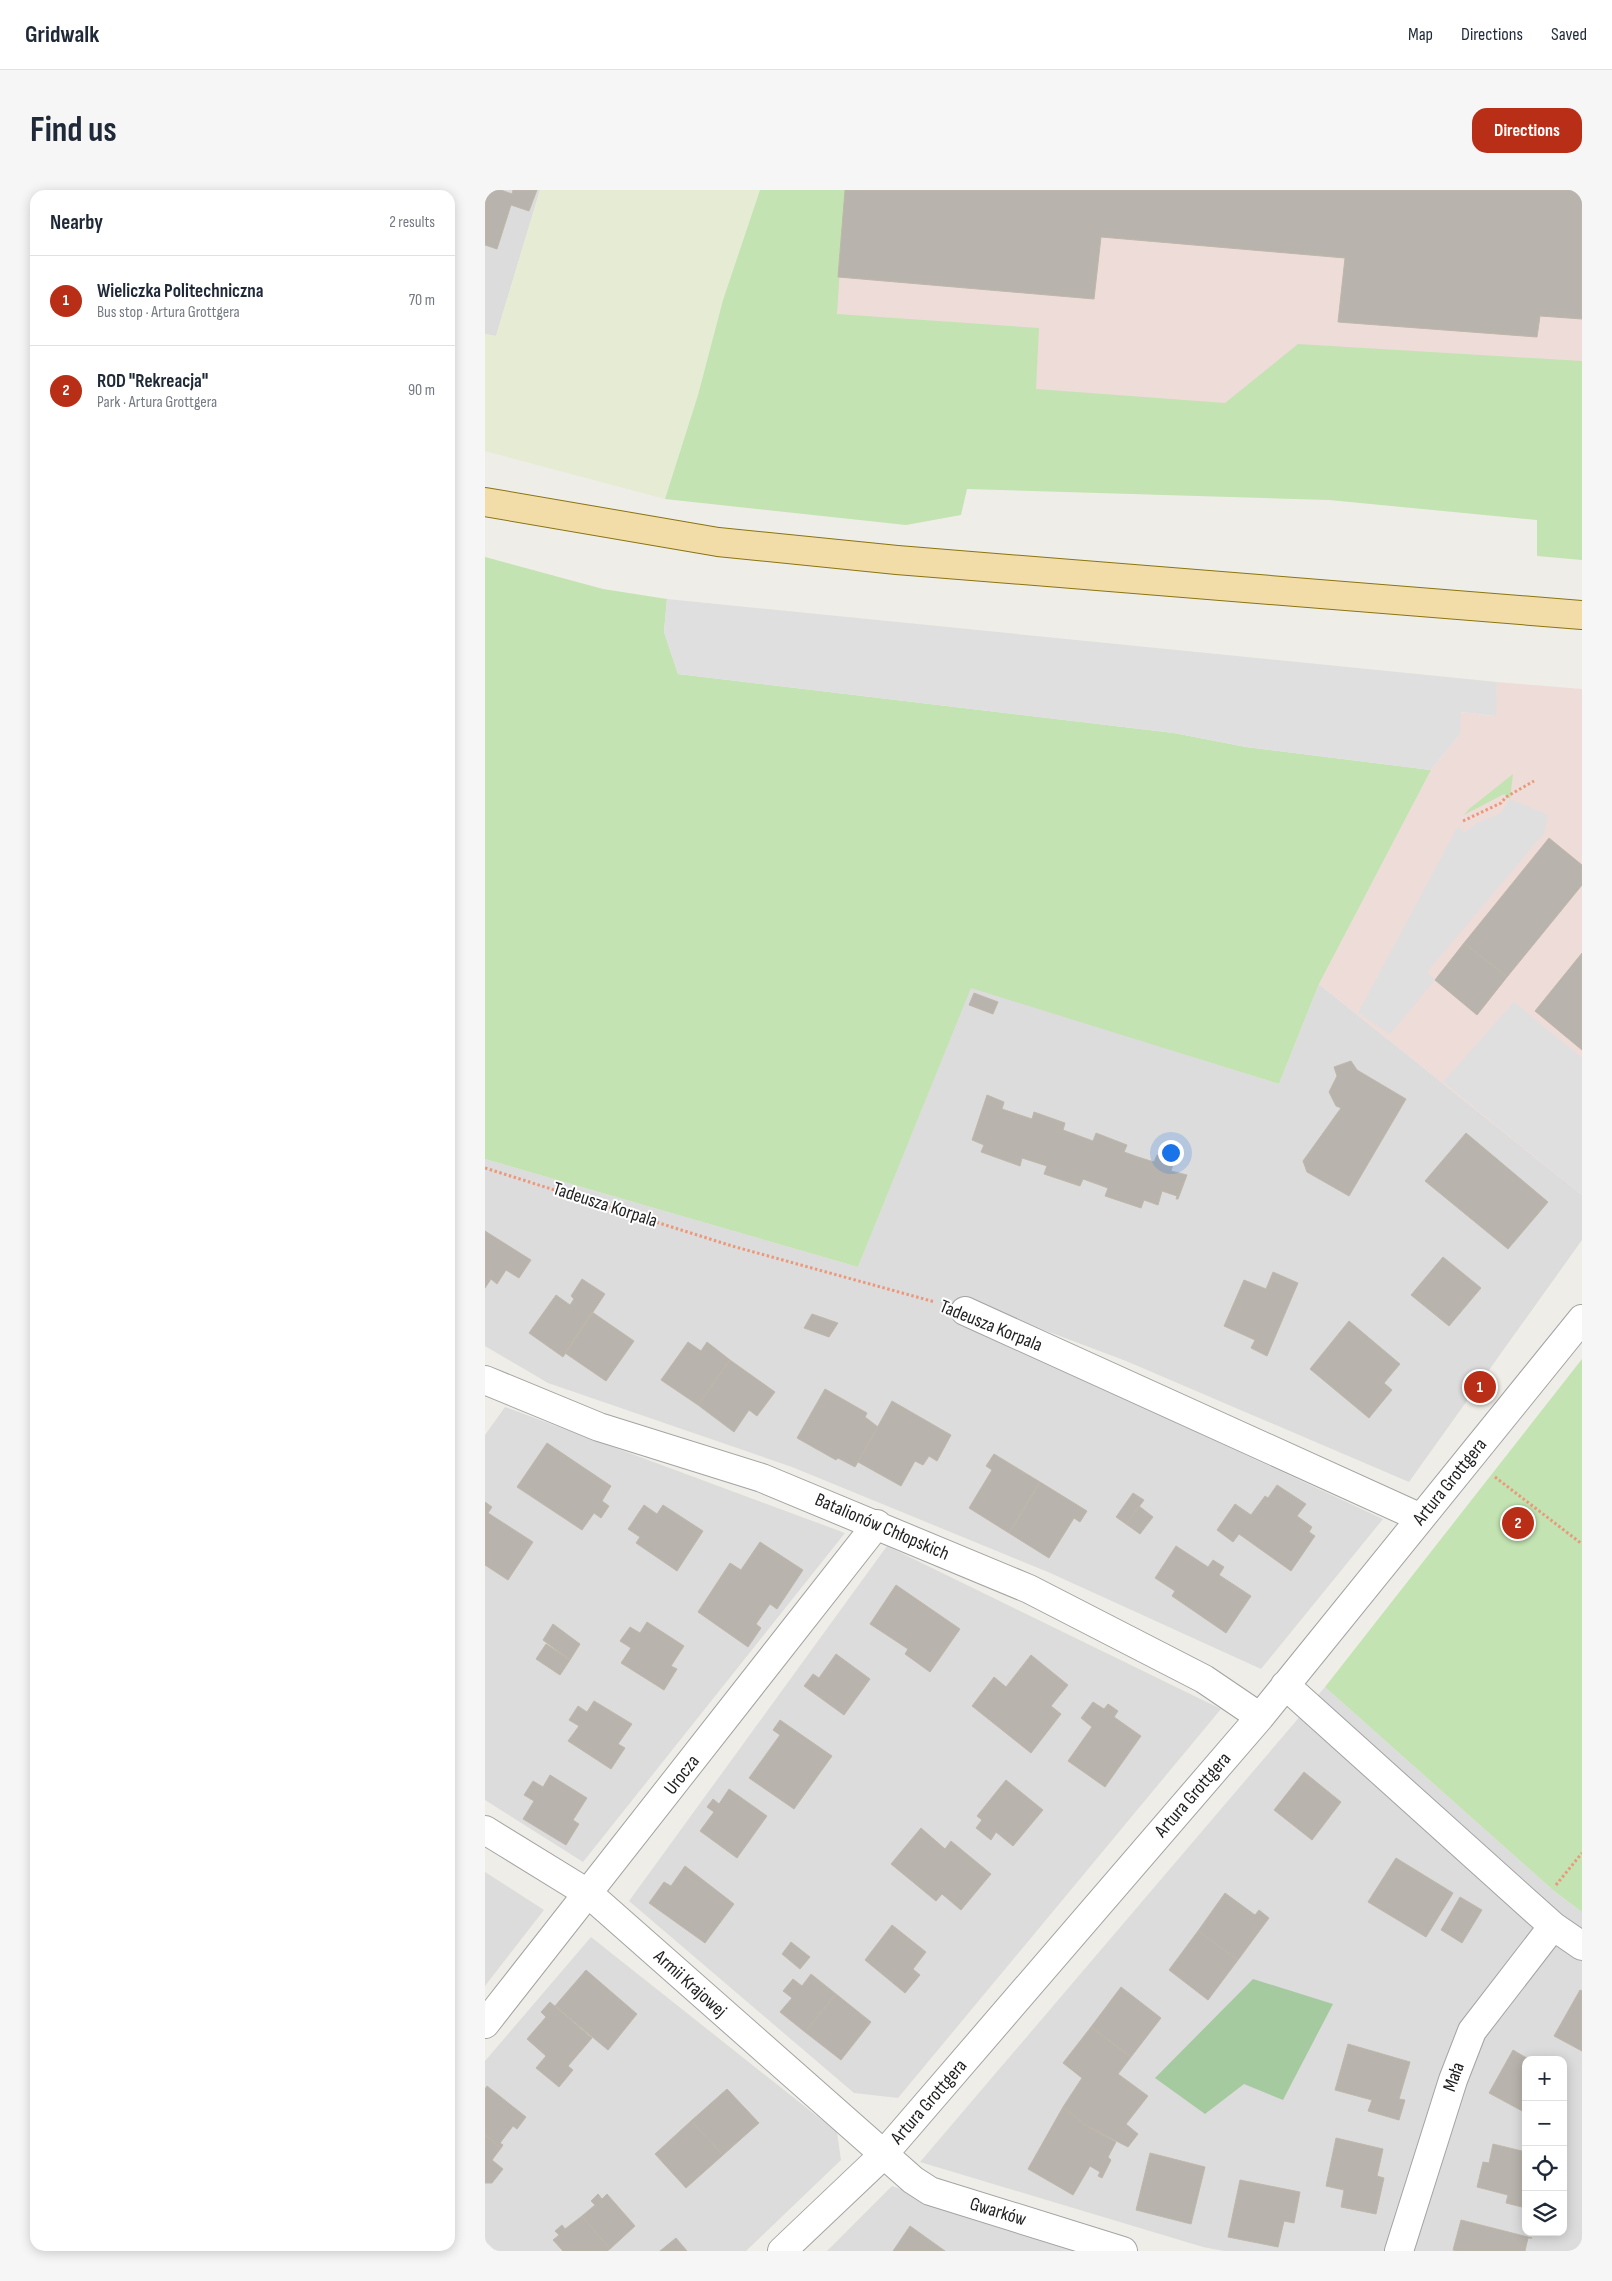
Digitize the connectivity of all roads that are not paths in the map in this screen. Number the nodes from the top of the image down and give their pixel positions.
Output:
1 (485, 502) edge
2 (1582, 615) edge
3 (965, 1311) road end
4 (1582, 1319) edge
5 (486, 1384) edge
6 (1421, 1518) junction
7 (877, 1524) junction
8 (1285, 1685) junction
9 (1260, 1717) junction
10 (485, 1830) edge
11 (589, 1894) junction
12 (1544, 1918) junction
13 (1582, 1946) edge
14 (485, 2024) edge
15 (882, 2156) junction
16 (782, 2251) edge
17 (1123, 2251) edge
18 (1399, 2251) edge

1 - 2 main road
3 - 6 street, Tadeusza Korpala
4 - 6 street, Artura Grottgera
5 - 7 street, Batalionów Chłopskich
6 - 8 street, Artura Grottgera
7 - 9 street, Batalionów Chłopskich
7 - 11 street, Urocza
8 - 9 street, Artura Grottgera
8 - 12 street
9 - 15 street, Artura Grottgera
10 - 11 street, Armii Krajowej
11 - 14 street, Urocza
11 - 15 street, Armii Krajowej
12 - 13 street
12 - 18 street, Mała
15 - 16 street, Artura Grottgera
15 - 17 street, Gwarków

